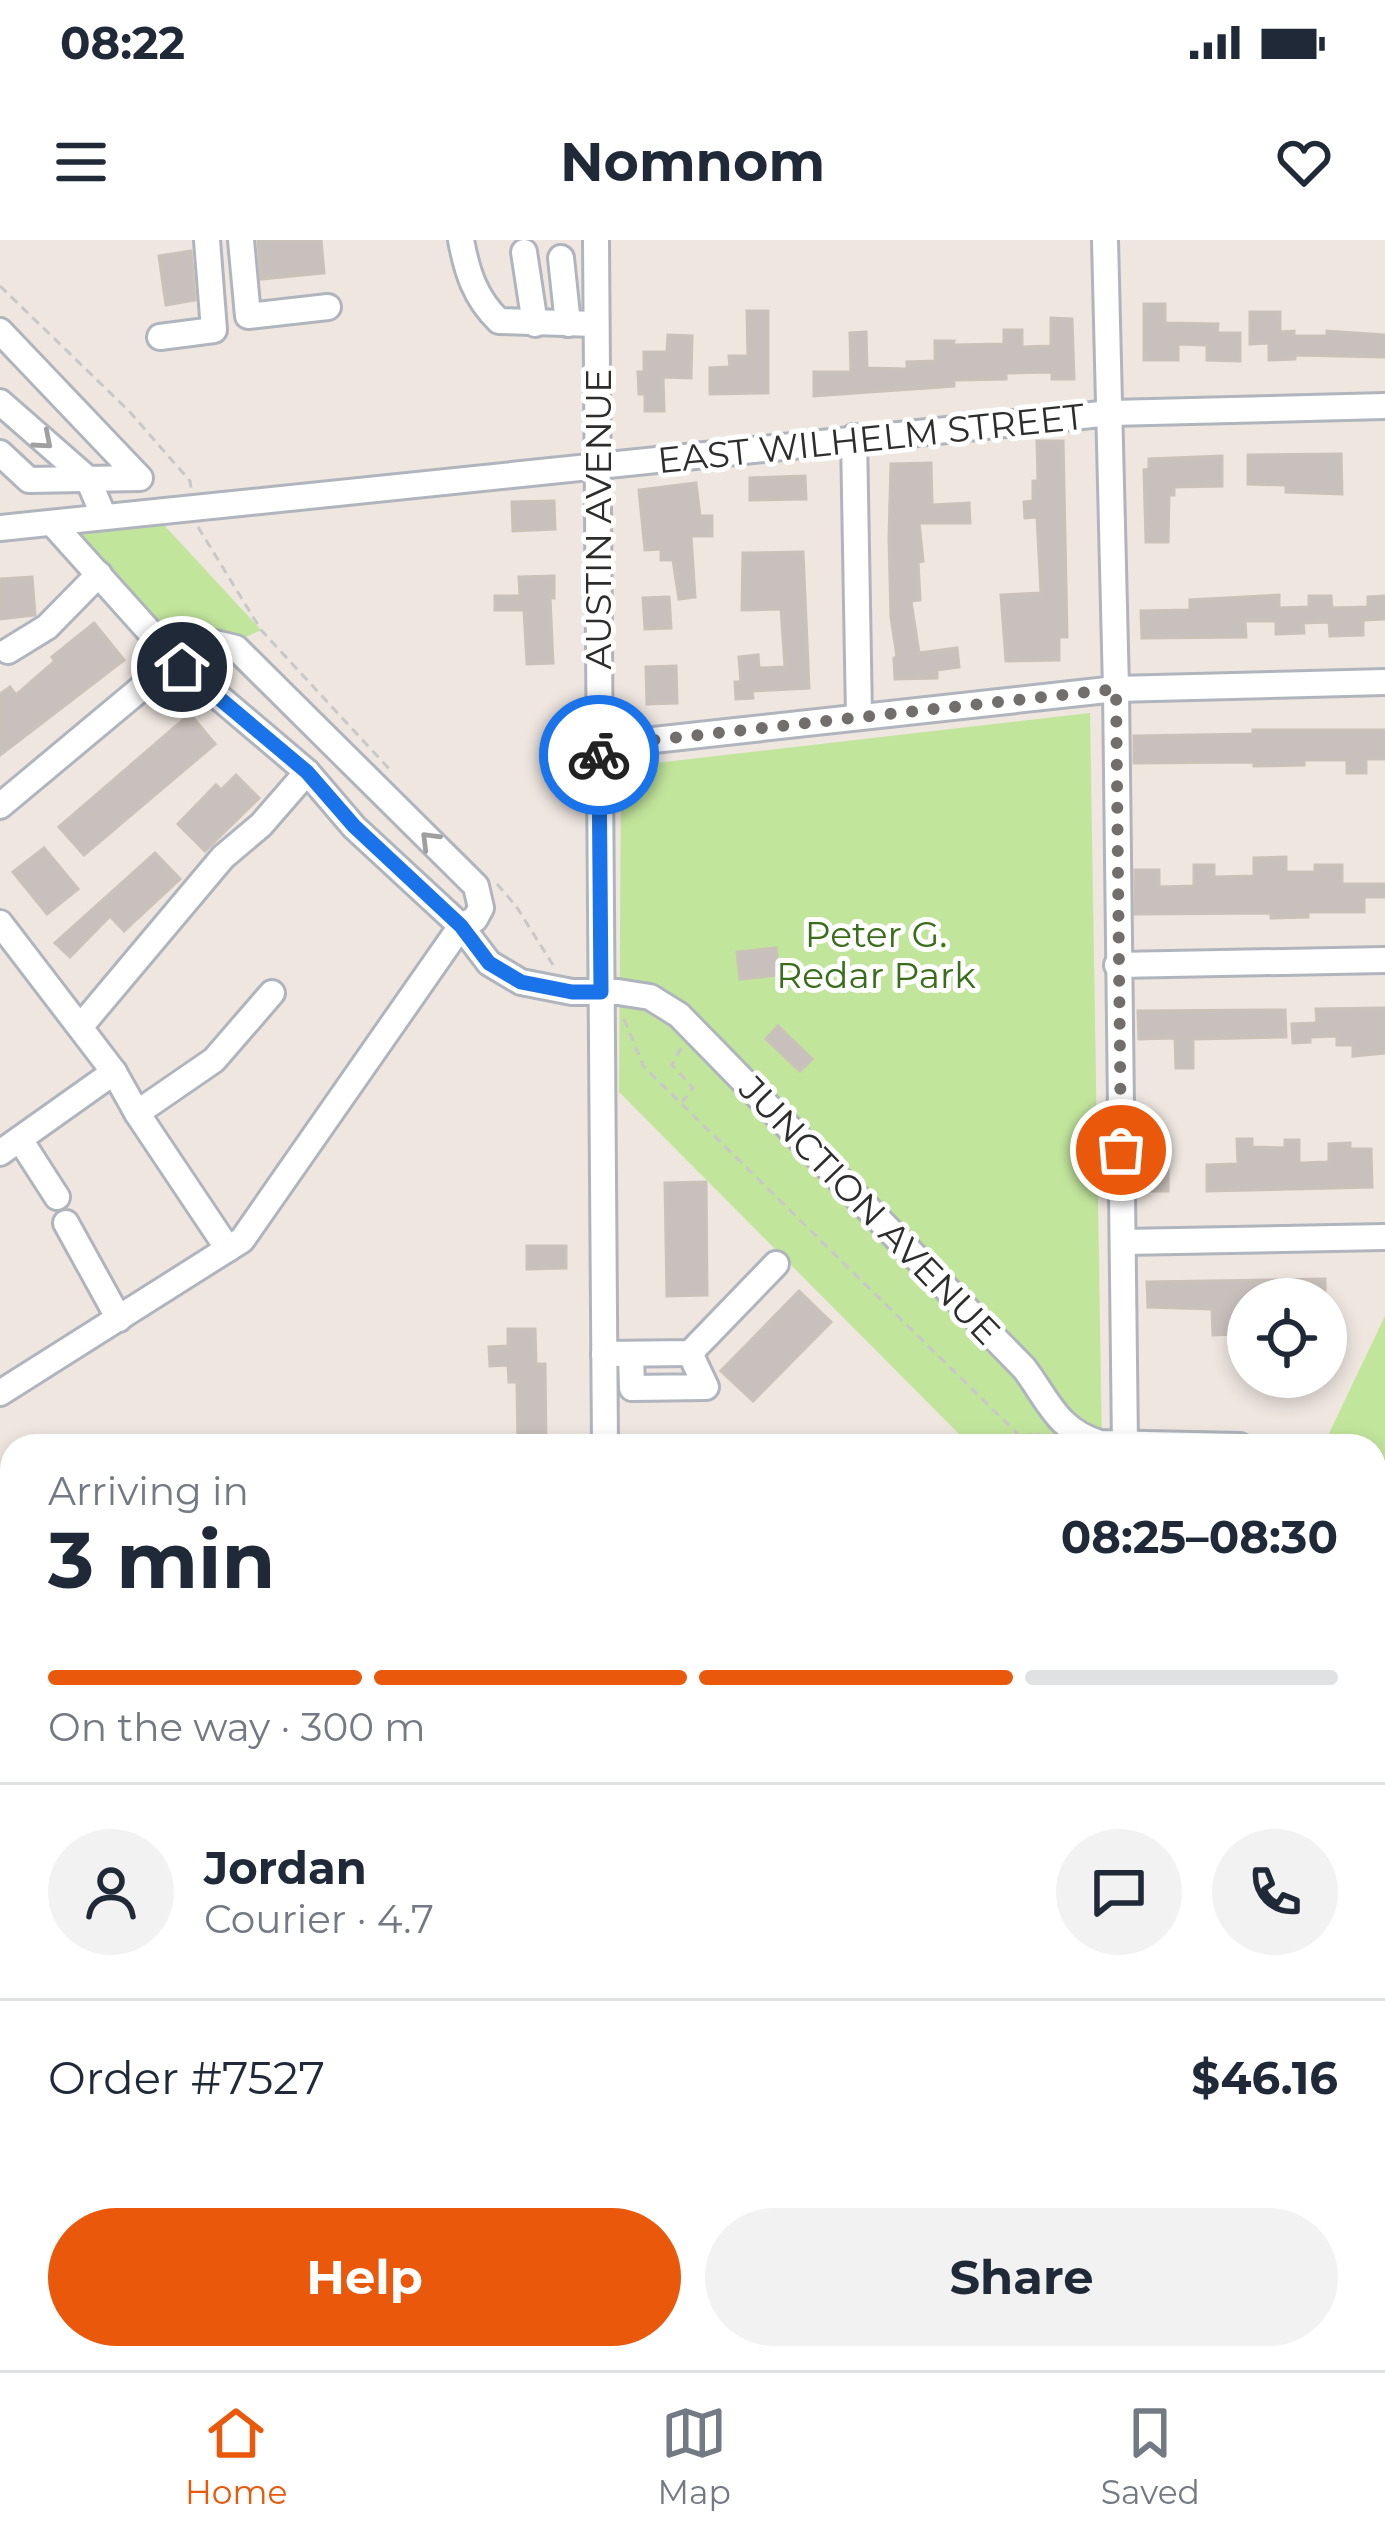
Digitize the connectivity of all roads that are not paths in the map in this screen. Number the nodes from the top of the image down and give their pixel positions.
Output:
1 (207, 240) edge
2 (241, 240) edge
3 (461, 240) edge
4 (596, 240) edge
5 (1105, 240) edge
6 (524, 253) dead end
7 (561, 258) dead end
8 (328, 307) dead end
9 (535, 324) junction
10 (568, 324) junction
11 (596, 325) junction
12 (0, 331) edge
13 (160, 337) dead end
14 (0, 402) edge
15 (1385, 406) edge
16 (1111, 413) junction
17 (854, 437) junction
18 (0, 453) edge
19 (597, 466) junction
20 (140, 478) junction
21 (88, 479) junction
22 (166, 511) junction
23 (104, 518) junction
24 (52, 523) junction
25 (0, 528) edge
26 (99, 574) junction
27 (8, 651) dead end
28 (178, 664) junction
29 (1385, 682) edge
30 (1116, 689) junction
31 (859, 716) junction
32 (599, 746) junction
33 (307, 772) junction
34 (0, 806) edge
35 (461, 926) junction
36 (4, 939) edge
37 (1385, 960) edge
38 (1117, 964) junction
39 (610, 992) junction
40 (272, 993) dead end
41 (81, 1026) junction
42 (114, 1072) junction
43 (136, 1113) junction
44 (8, 1142) edge
45 (57, 1197) dead end
46 (66, 1223) dead end
47 (1385, 1237) edge
48 (1123, 1242) junction
49 (228, 1249) junction
50 (776, 1264) dead end
51 (119, 1319) junction
52 (690, 1353) junction
53 (604, 1354) junction
54 (631, 1354) junction
55 (0, 1393) edge
56 (604, 1434) edge
57 (1075, 1434) edge
58 (1125, 1434) edge

1 - 13 street
2 - 8 street
3 - 9 street
4 - 11 street, AUSTIN AVENUE
5 - 16 street
6 - 9 street
7 - 10 street
9 - 10 street
10 - 11 street
11 - 19 street, AUSTIN AVENUE
12 - 20 street
14 -> 21 street
15 - 16 street, EAST WILHELM STREET
16 - 17 street, EAST WILHELM STREET
16 - 30 street
17 - 19 street, EAST WILHELM STREET
17 - 31 street
18 - 21 street
19 - 22 street, EAST WILHELM STREET
19 - 32 street, AUSTIN AVENUE
20 - 21 street
20 - 22 street
21 - 23 street
22 - 23 street, EAST WILHELM STREET
23 - 24 street, EAST WILHELM STREET
24 - 25 street, EAST WILHELM STREET
24 - 26 street, JUNCTION AVENUE
26 - 27 street
26 - 28 street, JUNCTION AVENUE
28 - 33 street, JUNCTION AVENUE
28 - 34 street
35 -> 28 street
29 - 30 street
30 - 31 street
30 - 38 street
31 - 32 street
32 - 39 street, AUSTIN AVENUE
33 - 35 street, JUNCTION AVENUE
33 - 41 street
35 - 39 street, JUNCTION AVENUE
35 - 49 street
36 - 41 street
37 - 38 street
38 - 48 street
39 - 53 street, AUSTIN AVENUE
39 - 57 street, JUNCTION AVENUE
40 - 43 street
41 - 42 street
42 - 43 street
42 - 44 street
43 - 49 street
44 - 45 street
46 - 51 street
47 - 48 street
48 - 58 street
49 - 51 street
50 - 52 street
51 - 55 street
52 - 54 street
52 - 54 street
53 - 54 street
53 - 56 street, AUSTIN AVENUE

